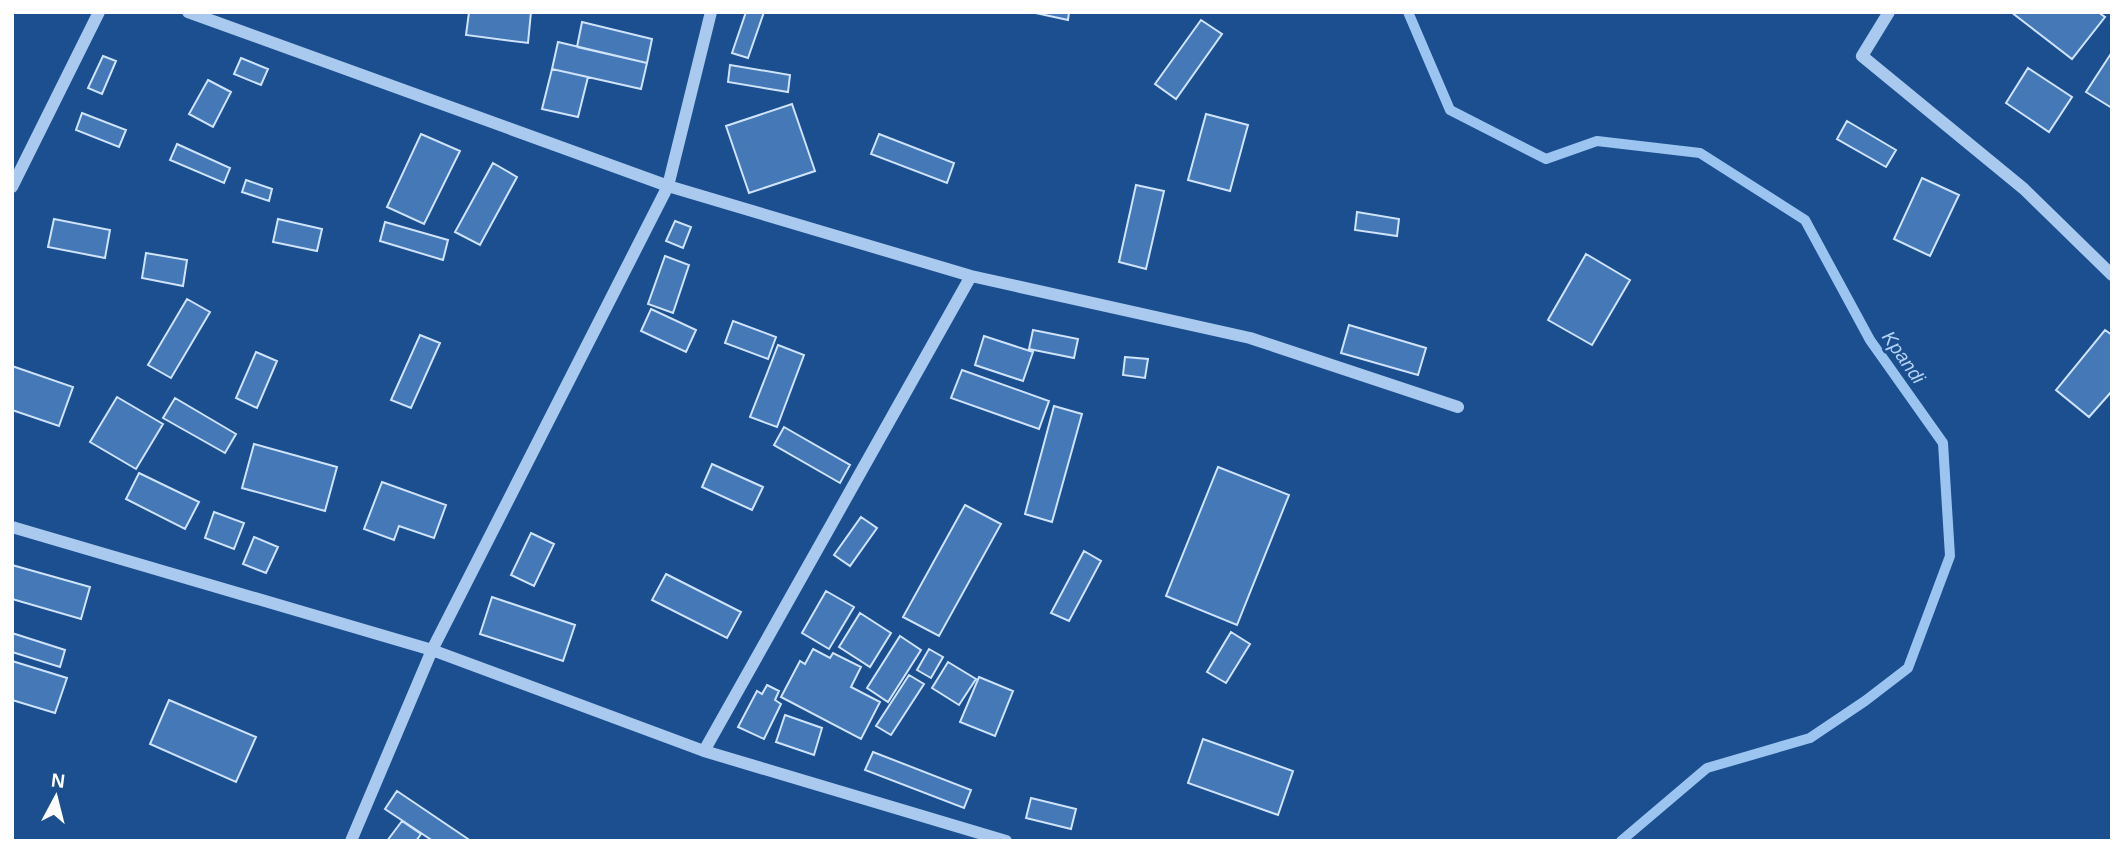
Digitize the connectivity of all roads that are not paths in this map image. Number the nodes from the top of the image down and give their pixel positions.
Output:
1 (99, 12) edge
2 (188, 12) edge
3 (711, 12) edge
4 (1889, 12) edge
5 (668, 186) junction
6 (12, 187) edge
7 (2112, 275) edge
8 (971, 276) junction
9 (1458, 407) dead end
10 (12, 527) edge
11 (432, 650) junction
12 (704, 751) junction
13 (351, 841) edge
14 (1006, 841) edge

1 - 6 street
2 - 5 street
3 - 5 street
4 - 7 street
5 - 8 street
5 - 11 street
8 - 9 street
8 - 12 street
10 - 11 street
11 - 12 street
11 - 13 street
12 - 14 street

